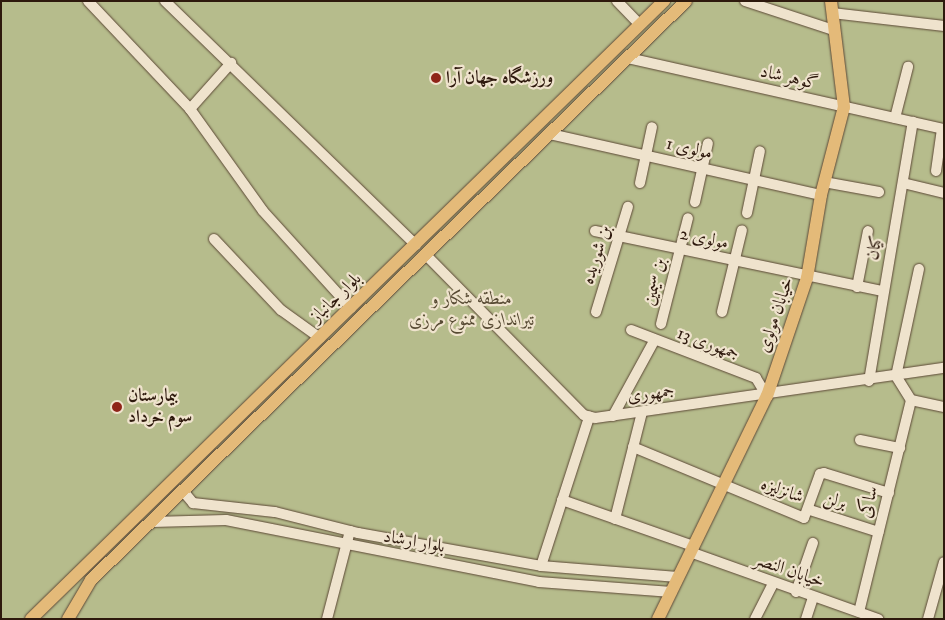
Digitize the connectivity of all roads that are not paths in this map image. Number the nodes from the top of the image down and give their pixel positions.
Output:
1 (88, 1) edge
2 (165, 1) edge
3 (617, 1) edge
4 (664, 1) edge
5 (686, 1) edge
6 (745, 1) edge
7 (832, 7) edge
8 (640, 25) junction
9 (944, 26) edge
10 (834, 30) junction
11 (628, 58) junction
12 (231, 63) junction
13 (908, 68) dead end
14 (844, 107) junction
15 (190, 109) junction
16 (895, 118) junction
17 (914, 122) junction
18 (652, 127) dead end
19 (943, 129) edge
20 (550, 134) junction
21 (708, 143) dead end
22 (760, 151) dead end
23 (646, 156) junction
24 (703, 169) junction
25 (936, 171) dead end
26 (754, 180) junction
27 (824, 182) junction
28 (640, 183) dead end
29 (903, 183) junction
30 (879, 192) dead end
31 (944, 193) edge
32 (821, 195) junction
33 (695, 202) dead end
34 (628, 207) dead end
35 (747, 212) dead end
36 (688, 218) dead end
37 (742, 230) dead end
38 (595, 231) dead end
39 (868, 231) dead end
40 (622, 237) junction
41 (214, 240) dead end
42 (416, 245) junction
43 (680, 250) junction
44 (426, 255) junction
45 (734, 262) junction
46 (919, 269) dead end
47 (807, 278) junction
48 (857, 287) junction
49 (883, 292) junction
50 (350, 308) junction
51 (596, 312) dead end
52 (722, 312) dead end
53 (661, 324) dead end
54 (631, 330) dead end
55 (320, 338) junction
56 (654, 341) junction
57 (944, 368) edge
58 (896, 376) junction
59 (870, 380) junction
60 (767, 396) junction
61 (911, 400) junction
62 (944, 407) edge
63 (642, 412) junction
64 (589, 416) junction
65 (613, 416) junction
66 (860, 440) dead end
67 (633, 447) junction
68 (900, 448) junction
69 (723, 486) junction
70 (183, 490) junction
71 (888, 493) junction
72 (562, 500) junction
73 (810, 510) junction
74 (615, 519) junction
75 (152, 522) junction
76 (350, 531) junction
77 (879, 532) junction
78 (813, 543) dead end
79 (347, 547) junction
80 (692, 549) junction
81 (944, 562) edge
82 (541, 566) junction
83 (678, 577) junction
84 (772, 585) junction
85 (672, 592) junction
86 (796, 592) junction
87 (813, 597) junction
88 (939, 600) edge
89 (859, 612) junction
90 (31, 619) edge
91 (68, 619) edge
92 (327, 619) edge
93 (658, 619) edge
94 (755, 619) edge
95 (806, 619) edge
96 (878, 619) edge
97 (928, 619) edge

1 - 15 street
2 - 12 street
3 - 8 street
4 - 8 main road, بلوار جانباز
5 - 11 main road, بلوار جانباز
6 - 10 street
7 - 9 street
7 - 10 main road, خیابان مولوی
8 - 42 main road, بلوار جانباز
10 - 14 main road, خیابان مولوی
11 - 14 street, گوهر شاد
11 - 20 main road, بلوار جانباز
12 - 15 street
12 - 42 street
13 - 16 street
14 - 16 street, گوهر شاد
14 - 27 main road, خیابان مولوی
15 - 50 street
16 - 17 street, گوهر شاد
17 - 19 street, گوهر شاد
17 - 29 street, کیان
18 - 23 street
19 - 25 street
20 - 23 street, مولوی 1
20 - 44 main road, بلوار جانباز
21 - 24 street
22 - 26 street
23 - 24 street, مولوی 1
23 - 28 street
24 - 26 street, مولوی 1
24 - 33 street
26 - 32 street, مولوی 1
26 - 35 street
27 - 30 street
27 - 32 main road, خیابان مولوی
29 - 31 street
29 - 49 street, کیان
32 - 47 main road, خیابان مولوی
34 - 40 street, بن شوریده
36 - 43 street, بن سیمین
37 - 45 street
38 - 40 street, مولوی 2
39 - 48 street
40 - 43 street, مولوی 2
40 - 51 street, بن شوریده
41 - 55 street
42 - 44 main road
42 - 50 main road, بلوار جانباز
43 - 45 street, مولوی 2
43 - 53 street, بن سیمین
44 - 64 street
44 - 70 main road, بلوار جانباز
45 - 47 street, مولوی 2
45 - 52 street
46 - 58 street
47 - 48 street, مولوی 2
47 - 60 main road, خیابان مولوی
48 - 49 street, مولوی 2
49 - 59 street, کیان
50 - 55 main road, بلوار جانباز
54 - 56 street, جمهوری 13
55 - 90 main road, بلوار جانباز
56 - 60 street, جمهوری 13
56 - 65 street
57 - 58 street, جمهوری
58 - 59 street, جمهوری
58 - 61 street
59 - 60 street, جمهوری
60 - 63 street, جمهوری
60 - 69 main road, خیابان مولوی
61 - 62 street
61 - 68 street, ساکی
63 - 65 street, جمهوری
63 - 67 street
64 - 65 street, جمهوری
64 - 72 street
66 - 68 street
67 - 69 street
67 - 74 street
68 - 71 street, ساکی
69 - 73 street, شانزلیزه
69 - 80 main road, خیابان مولوی
70 - 75 main road, بلوار جانباز
70 - 76 street, بلوار ارشاد
71 - 73 street, شانزلیزه
71 - 77 street, ساکی
72 - 74 street, خیابان النصر
72 - 82 street
73 - 77 street, برلن
74 - 80 street, خیابان النصر
75 - 79 street, بلوار ارشاد
75 - 91 main road, بلوار جانباز
76 - 79 street
76 - 82 street, بلوار ارشاد
77 - 89 street, ساکی
78 - 86 street
79 - 85 street, بلوار ارشاد
79 - 92 street
80 - 83 main road, خیابان مولوی
80 - 84 street, خیابان النصر
81 - 88 street
82 - 83 street, بلوار ارشاد
83 - 85 main road, خیابان مولوی
84 - 86 street, خیابان النصر
84 - 94 street
85 - 93 main road, خیابان مولوی
86 - 87 street, خیابان النصر
87 - 89 street, خیابان النصر
87 - 95 street
88 - 97 street
89 - 96 street, خیابان النصر

